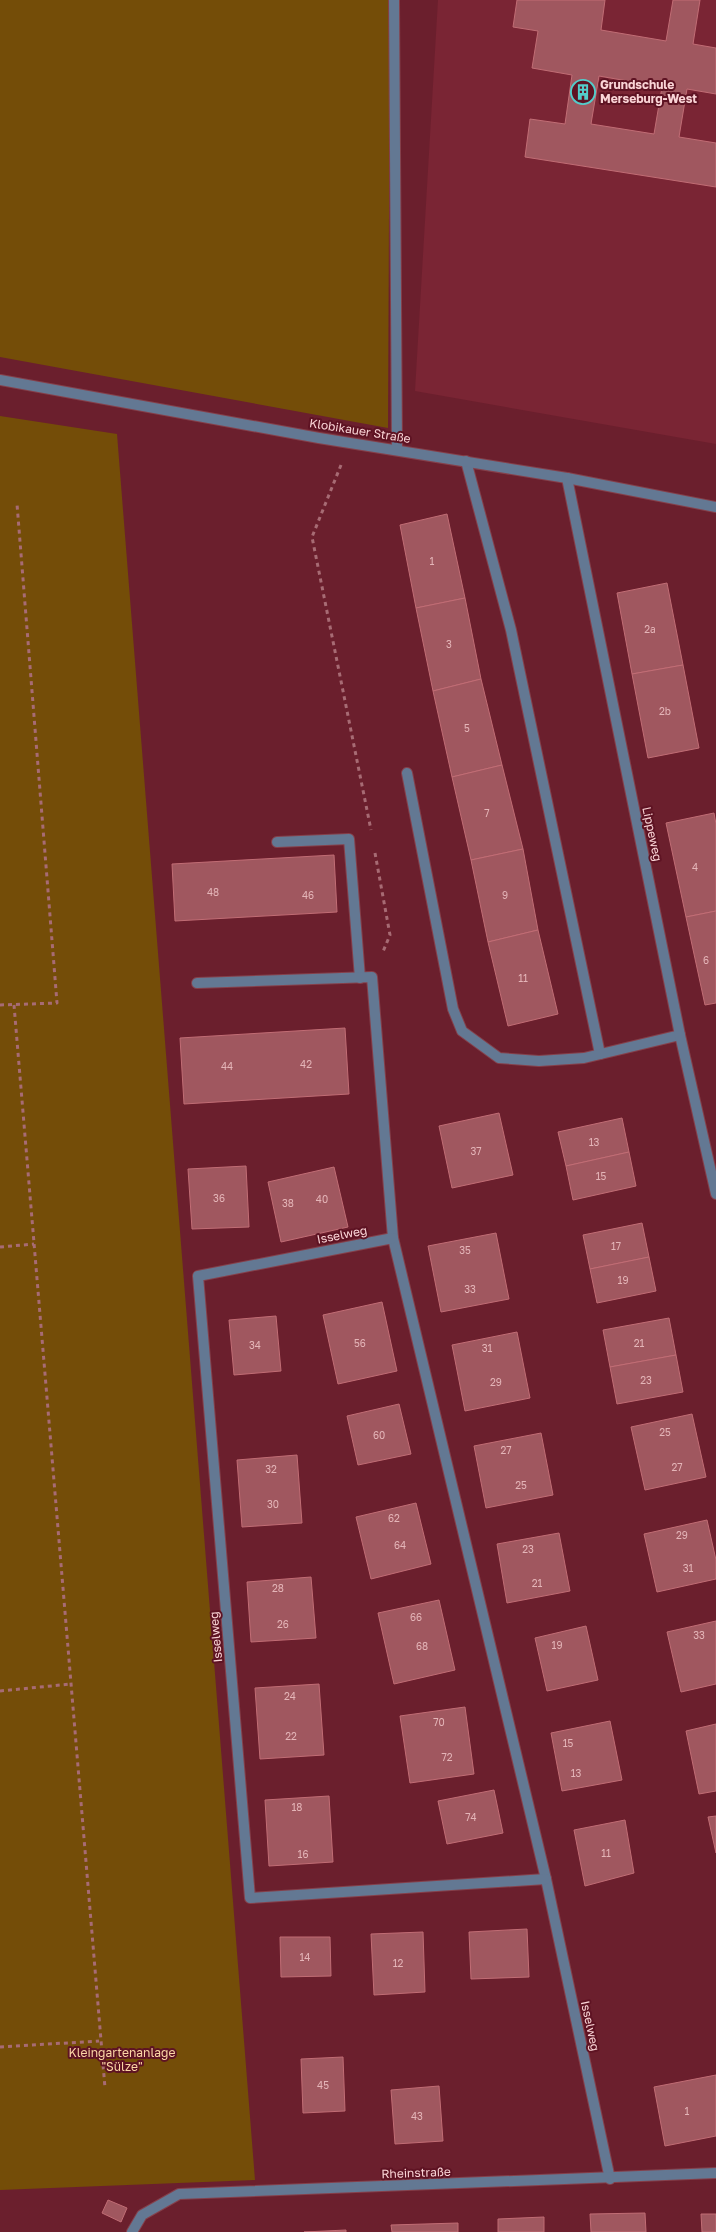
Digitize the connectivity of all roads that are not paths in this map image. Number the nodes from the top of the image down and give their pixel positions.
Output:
1 (394, 0) edge
2 (0, 380) edge
3 (397, 450) junction
4 (466, 461) junction
5 (567, 478) junction
6 (716, 507) edge
7 (407, 773) dead end
8 (277, 842) dead end
9 (360, 978) junction
10 (197, 984) dead end
11 (680, 1035) junction
12 (600, 1054) junction
13 (716, 1194) edge
14 (393, 1238) junction
15 (546, 1879) junction
16 (716, 2173) edge
17 (610, 2179) junction
18 (132, 2232) edge

1 - 3 street
2 - 3 street, Klobikauer Straße
3 - 4 street, Klobikauer Straße
4 - 5 street, Klobikauer Straße
4 - 12 street
5 - 6 street, Klobikauer Straße
5 - 11 street, Lippeweg
7 - 12 street
8 - 9 street
9 - 10 street
9 - 14 street, Isselweg
11 - 12 street
11 - 13 street, Lippeweg
14 - 15 street, Isselweg
14 - 15 street, Isselweg
15 - 17 street, Isselweg
16 - 17 street, Rheinstraße
17 - 18 street, Rheinstraße

